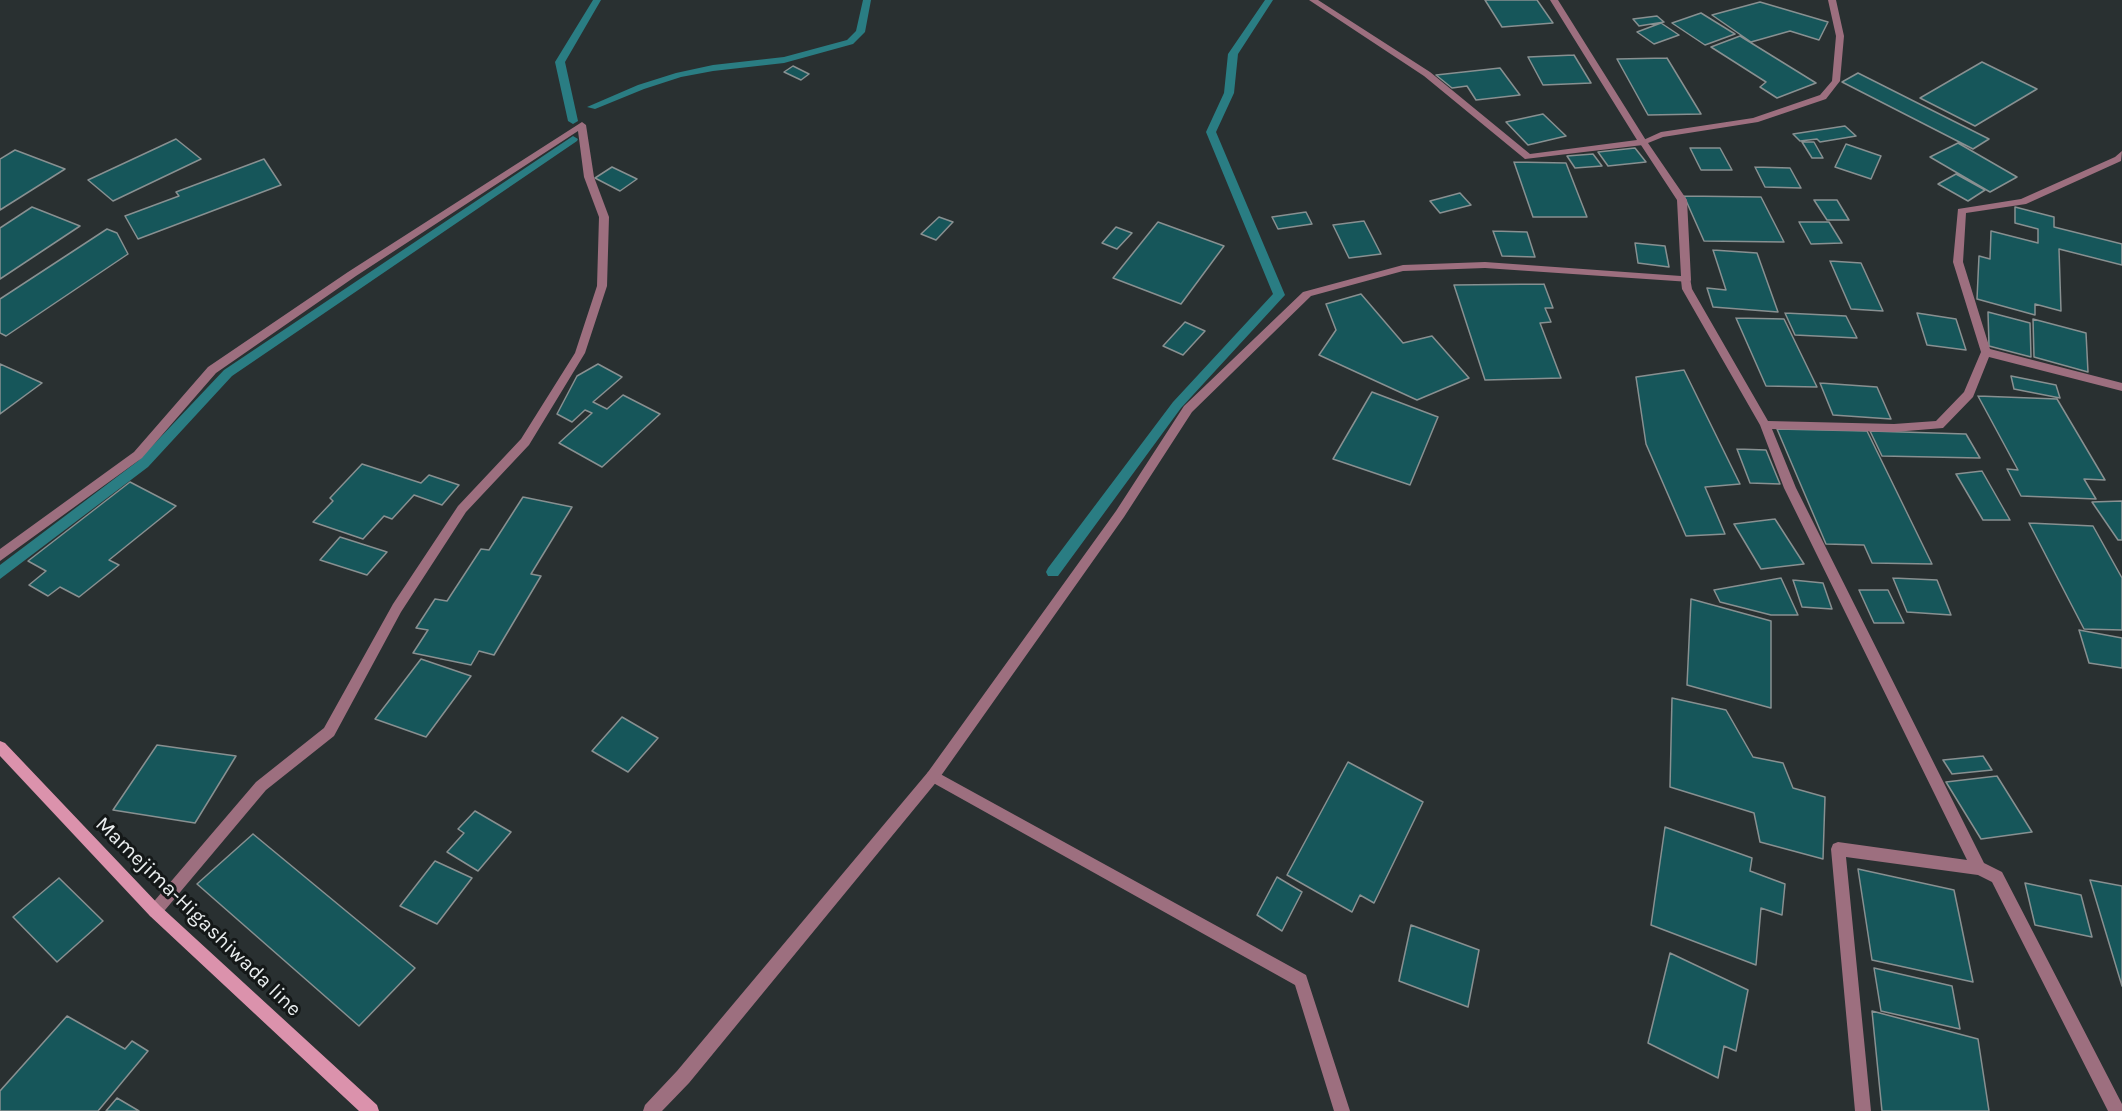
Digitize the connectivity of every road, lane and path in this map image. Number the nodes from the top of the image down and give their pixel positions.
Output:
1 (1313, 0) edge
2 (1554, 0) edge
3 (1832, 0) edge
4 (1643, 142) junction
5 (2122, 154) edge
6 (1686, 280) junction
7 (1986, 352) junction
8 (2122, 387) edge
9 (1765, 425) junction
10 (0, 556) edge
11 (0, 747) edge
12 (933, 776) junction
13 (1979, 868) junction
14 (155, 911) junction
15 (371, 1111) edge
16 (651, 1111) edge
17 (1342, 1111) edge
18 (1863, 1111) edge
19 (2117, 1111) edge

1 - 4 street
2 - 4 street
3 - 4 street
4 - 6 street
5 - 7 street
6 - 9 street
6 - 12 street
7 - 8 street
7 - 9 street
9 - 13 street
10 - 14 street
11 - 14 main road, Mamejima-Higashiwada line
12 - 16 street
12 - 17 street
13 - 18 street
13 - 19 street
14 - 15 main road, Mamejima-Higashiwada line

